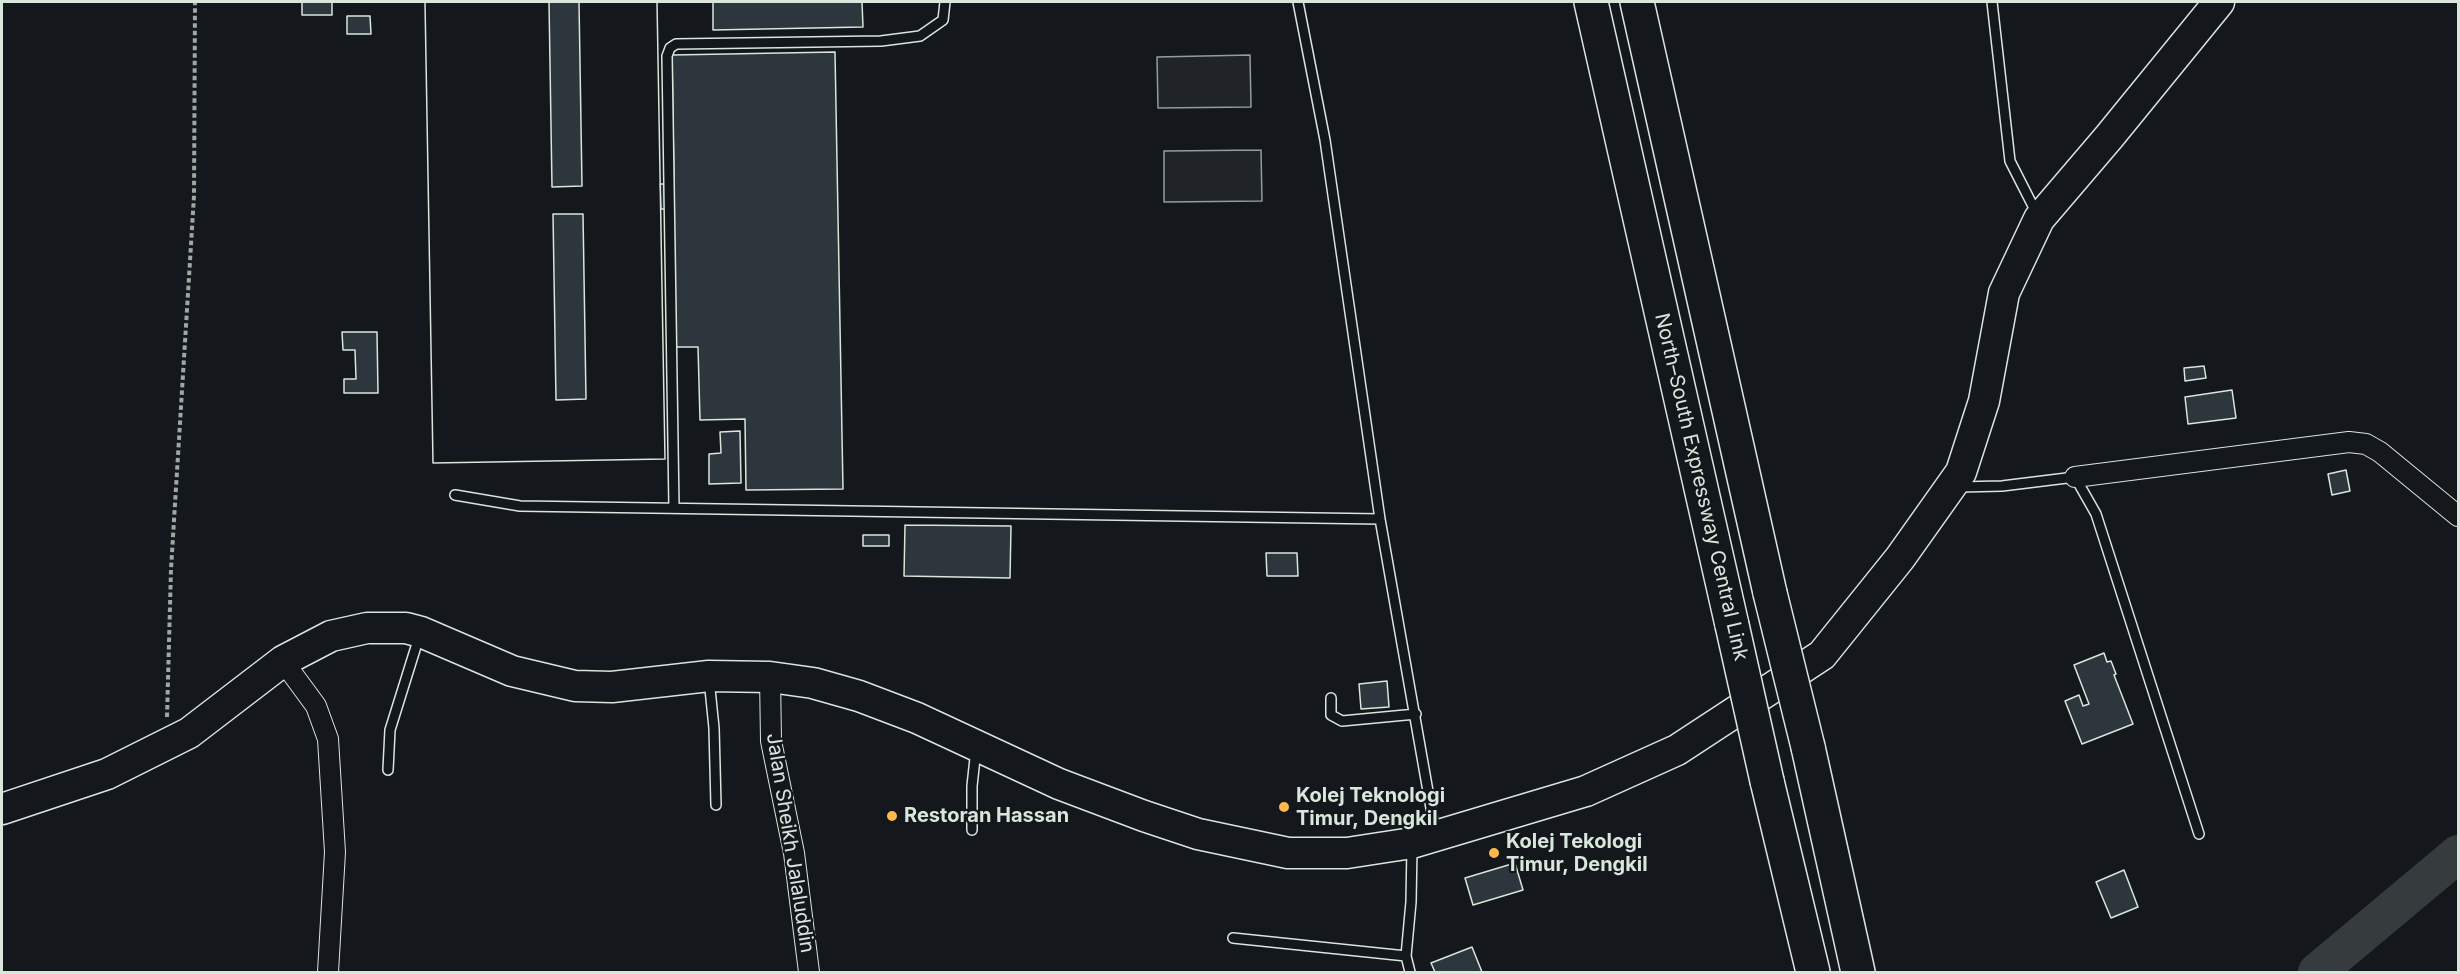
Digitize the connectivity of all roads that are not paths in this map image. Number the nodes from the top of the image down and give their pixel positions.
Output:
1 (945, 2) edge
2 (1298, 2) edge
3 (1591, 2) edge
4 (1637, 2) edge
5 (1992, 2) edge
6 (2219, 2) edge
7 (2039, 219) junction
8 (2075, 477) junction
9 (1950, 488) junction
10 (455, 495) dead end
11 (674, 508) junction
12 (2458, 516) edge
13 (1380, 519) junction
14 (421, 632) junction
15 (283, 661) junction
16 (709, 676) junction
17 (770, 677) junction
18 (1330, 698) dead end
19 (1416, 714) junction
20 (976, 747) junction
21 (388, 770) dead end
22 (716, 805) dead end
23 (2, 808) edge
24 (972, 830) dead end
25 (2199, 834) dead end
26 (1424, 840) junction
27 (1233, 938) dead end
28 (1406, 956) junction
29 (328, 972) edge
30 (809, 972) edge
31 (1410, 972) edge
32 (1814, 972) edge
33 (1858, 972) edge

1 - 11 lane
2 - 13 lane
3 - 32 highway, North–South Expressway Central Link, bridge
4 - 33 highway, bridge
5 - 7 lane
6 - 7 main road
7 - 9 main road
8 - 9 lane
8 - 12 street
8 - 25 lane
9 - 26 main road
10 - 11 lane
11 - 13 lane
13 - 19 lane
14 - 15 main road
14 - 16 main road
14 - 21 lane
15 - 23 main road
15 - 29 street
16 - 17 main road
16 - 22 lane
17 - 20 main road
17 - 30 street, Jalan Sheikh Jalaluddin
18 - 19 lane
19 - 26 lane
20 - 24 lane
20 - 26 main road
26 - 28 lane
27 - 28 lane
28 - 31 lane

